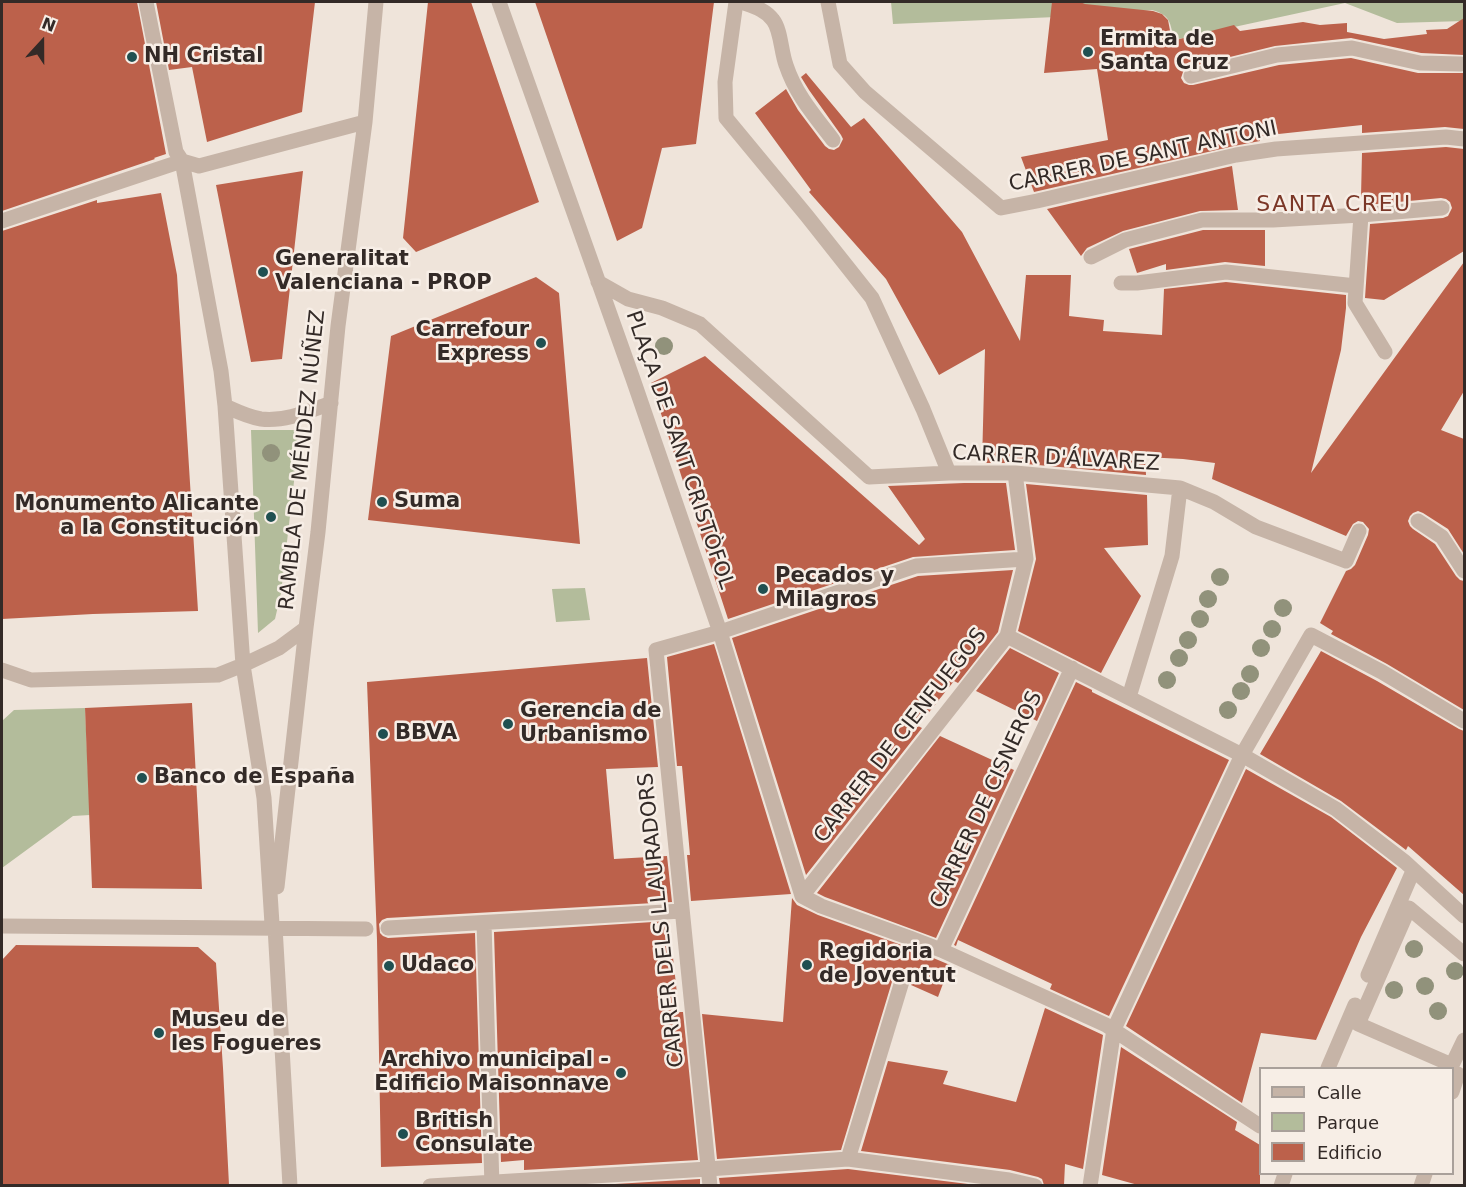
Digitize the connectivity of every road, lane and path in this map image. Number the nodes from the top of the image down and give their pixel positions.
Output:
1 (146, 2) edge
2 (376, 2) edge
3 (499, 2) edge
4 (738, 2) edge
5 (828, 2) edge
6 (1461, 64) dead end
7 (1191, 76) dead end
8 (364, 122) junction
9 (1464, 139) edge
10 (833, 140) dead end
11 (182, 161) junction
12 (1442, 208) dead end
13 (1361, 215) junction
14 (2, 221) edge
15 (1091, 257) dead end
16 (598, 282) junction
17 (1121, 283) dead end
18 (1356, 286) junction
19 (1385, 352) dead end
20 (331, 403) junction
21 (225, 406) junction
22 (949, 473) junction
23 (1015, 474) junction
24 (1180, 488) junction
25 (1418, 520) dead end
26 (1359, 531) dead end
27 (1026, 559) junction
28 (1464, 571) edge
29 (306, 628) junction
30 (720, 632) junction
31 (1006, 636) junction
32 (243, 665) junction
33 (1072, 668) junction
34 (2, 670) edge
35 (1129, 698) junction
36 (1464, 721) edge
37 (1242, 755) junction
38 (1413, 871) junction
39 (802, 896) junction
40 (682, 910) junction
41 (1464, 916) edge
42 (484, 923) junction
43 (2, 926) edge
44 (273, 926) junction
45 (366, 928) dead end
46 (388, 928) dead end
47 (941, 950) junction
48 (1464, 954) edge
49 (903, 978) dead end
50 (1345, 1028) junction
51 (1114, 1029) junction
52 (1464, 1040) edge
53 (1328, 1067) edge
54 (1440, 1067) edge
55 (1259, 1125) edge
56 (848, 1159) junction
57 (708, 1169) junction
58 (492, 1183) edge
59 (291, 1185) edge
60 (430, 1185) edge
61 (710, 1185) edge
62 (1035, 1185) edge
63 (1091, 1185) edge

1 - 11 street, RAMBLA DE MÉNDEZ NÚÑEZ
2 - 8 street, RAMBLA DE MÉNDEZ NÚÑEZ
3 - 16 street, PLAÇA DE SANT CRISTÒFOL
4 - 10 street
4 - 22 street
5 - 9 street, CARRER DE SANT ANTONI
6 - 7 street
8 - 11 street
8 - 20 street, RAMBLA DE MÉNDEZ NÚÑEZ
11 - 14 street
11 - 21 street, RAMBLA DE MÉNDEZ NÚÑEZ
12 - 13 street
13 - 15 street
13 - 18 street
16 - 22 street, CARRER D'ÁLVAREZ
16 - 30 street, PLAÇA DE SANT CRISTÒFOL
17 - 18 street
18 - 19 street
20 - 21 street
20 - 29 street, RAMBLA DE MÉNDEZ NÚÑEZ
21 - 32 street, RAMBLA DE MÉNDEZ NÚÑEZ
22 - 23 street, CARRER D'ÁLVAREZ
23 - 24 street, CARRER D'ÁLVAREZ
23 - 27 street
24 - 26 street, CARRER D'ÁLVAREZ
24 - 35 street
25 - 28 street
27 - 30 street
27 - 31 street, CARRER DE CIENFUEGOS
29 - 32 street
29 - 44 street, RAMBLA DE MÉNDEZ NÚÑEZ
30 - 39 street, PLAÇA DE SANT CRISTÒFOL
30 - 40 street, CARRER DELS LLAURADORS
31 - 33 street
31 - 39 street, CARRER DE CIENFUEGOS
32 - 34 street
32 - 44 street, RAMBLA DE MÉNDEZ NÚÑEZ
33 - 35 street
33 - 47 street, CARRER DE CISNEROS
35 - 37 street
36 - 37 street
37 - 38 street
37 - 51 street
38 - 41 street
38 - 50 street
39 - 47 street
40 - 42 street
40 - 57 street, CARRER DELS LLAURADORS
42 - 46 street
42 - 58 street
43 - 44 street
44 - 45 street
44 - 59 street, RAMBLA DE MÉNDEZ NÚÑEZ
47 - 51 street
48 - 52 street
49 - 56 street
50 - 53 street
50 - 54 street
51 - 55 street
51 - 63 street
56 - 57 street
56 - 62 street
57 - 58 street
57 - 61 street, CARRER DELS LLAURADORS
58 - 60 street

